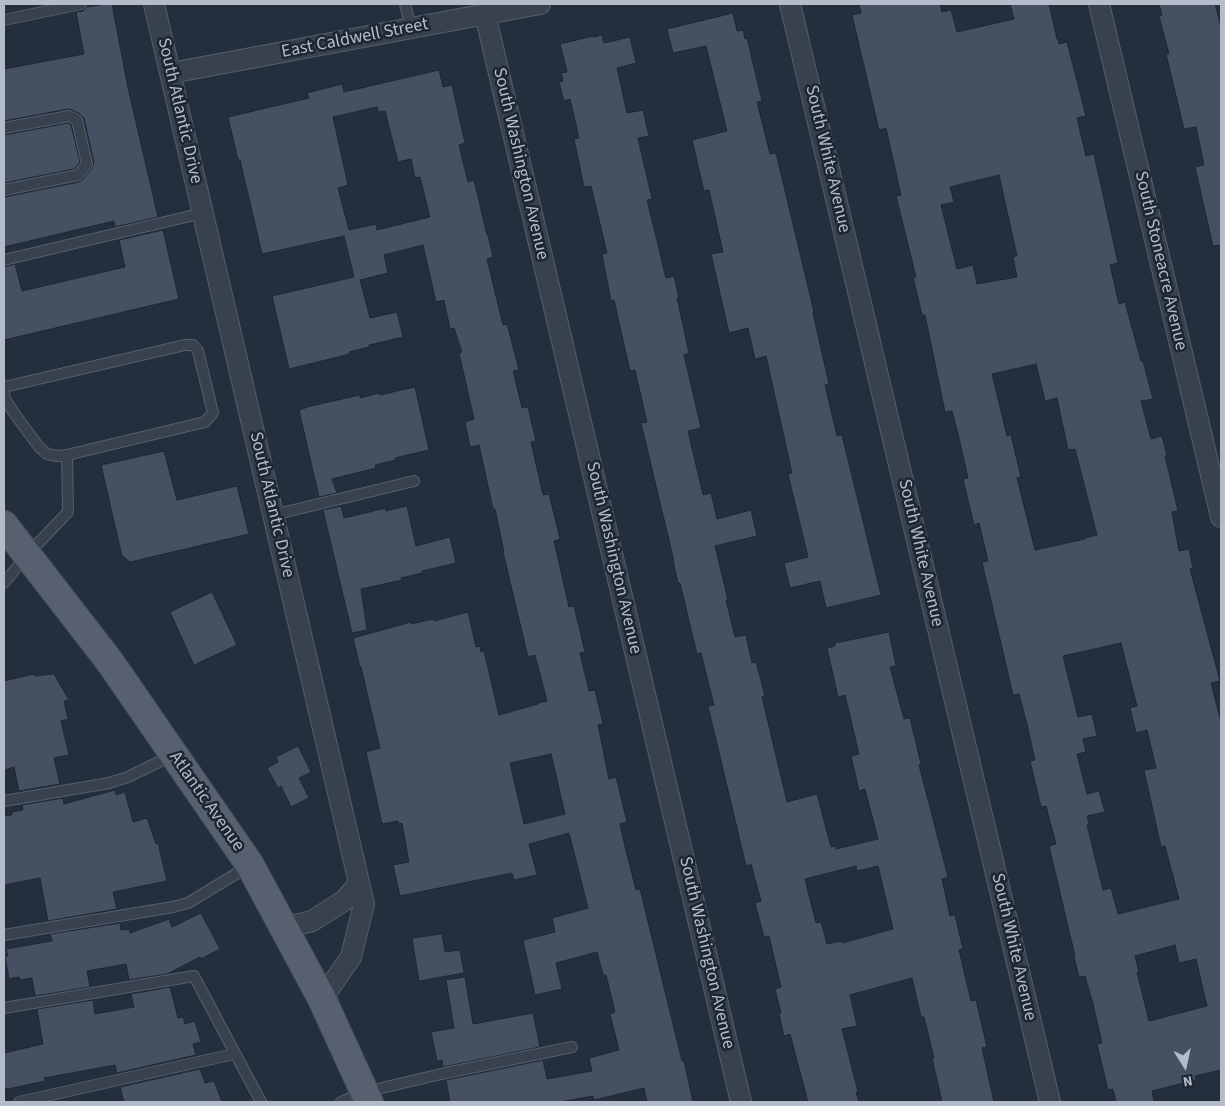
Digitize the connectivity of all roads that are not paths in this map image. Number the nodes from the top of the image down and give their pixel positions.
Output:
1 (81, 4) edge
2 (154, 4) edge
3 (405, 4) edge
4 (540, 4) edge
5 (790, 4) edge
6 (1099, 4) edge
7 (486, 14) junction
8 (4, 20) edge
9 (411, 28) junction
10 (171, 73) junction
11 (4, 128) edge
12 (4, 190) edge
13 (203, 213) junction
14 (4, 260) edge
15 (4, 387) edge
16 (4, 393) edge
17 (67, 455) junction
18 (414, 481) dead end
19 (273, 515) junction
20 (1221, 518) edge
21 (4, 525) edge
22 (27, 555) junction
23 (4, 582) edge
24 (174, 755) junction
25 (4, 801) edge
26 (250, 865) junction
27 (359, 882) junction
28 (284, 928) junction
29 (4, 934) edge
30 (322, 999) junction
31 (4, 1008) edge
32 (572, 1047) dead end
33 (234, 1054) junction
34 (359, 1099) edge
35 (19, 1102) edge
36 (261, 1102) edge
37 (741, 1102) edge
38 (1050, 1102) edge

1 - 8 lane
2 - 10 street, South Atlantic Drive
3 - 9 lane
4 - 7 street, East Caldwell Street
5 - 38 street, South White Avenue
6 - 20 street, South Stoneacre Avenue
7 - 9 street, East Caldwell Street
7 - 37 street, South Washington Avenue
9 - 10 street, East Caldwell Street
10 - 13 street, South Atlantic Drive
11 - 12 lane
13 - 14 lane
13 - 19 street, South Atlantic Drive
15 - 17 lane
16 - 17 lane
17 - 22 lane
18 - 19 lane
19 - 27 street, South Atlantic Drive
21 - 22 main road, Atlantic Avenue
22 - 23 lane
22 - 24 main road, Atlantic Avenue
24 - 25 lane
24 - 26 main road, Atlantic Avenue
26 - 28 main road, Atlantic Avenue
26 - 29 lane
27 - 28 street
27 - 30 street, South Atlantic Drive
28 - 30 main road, Atlantic Avenue
30 - 34 main road, Atlantic Avenue
31 - 33 lane
32 - 34 lane
33 - 35 lane
33 - 36 lane

